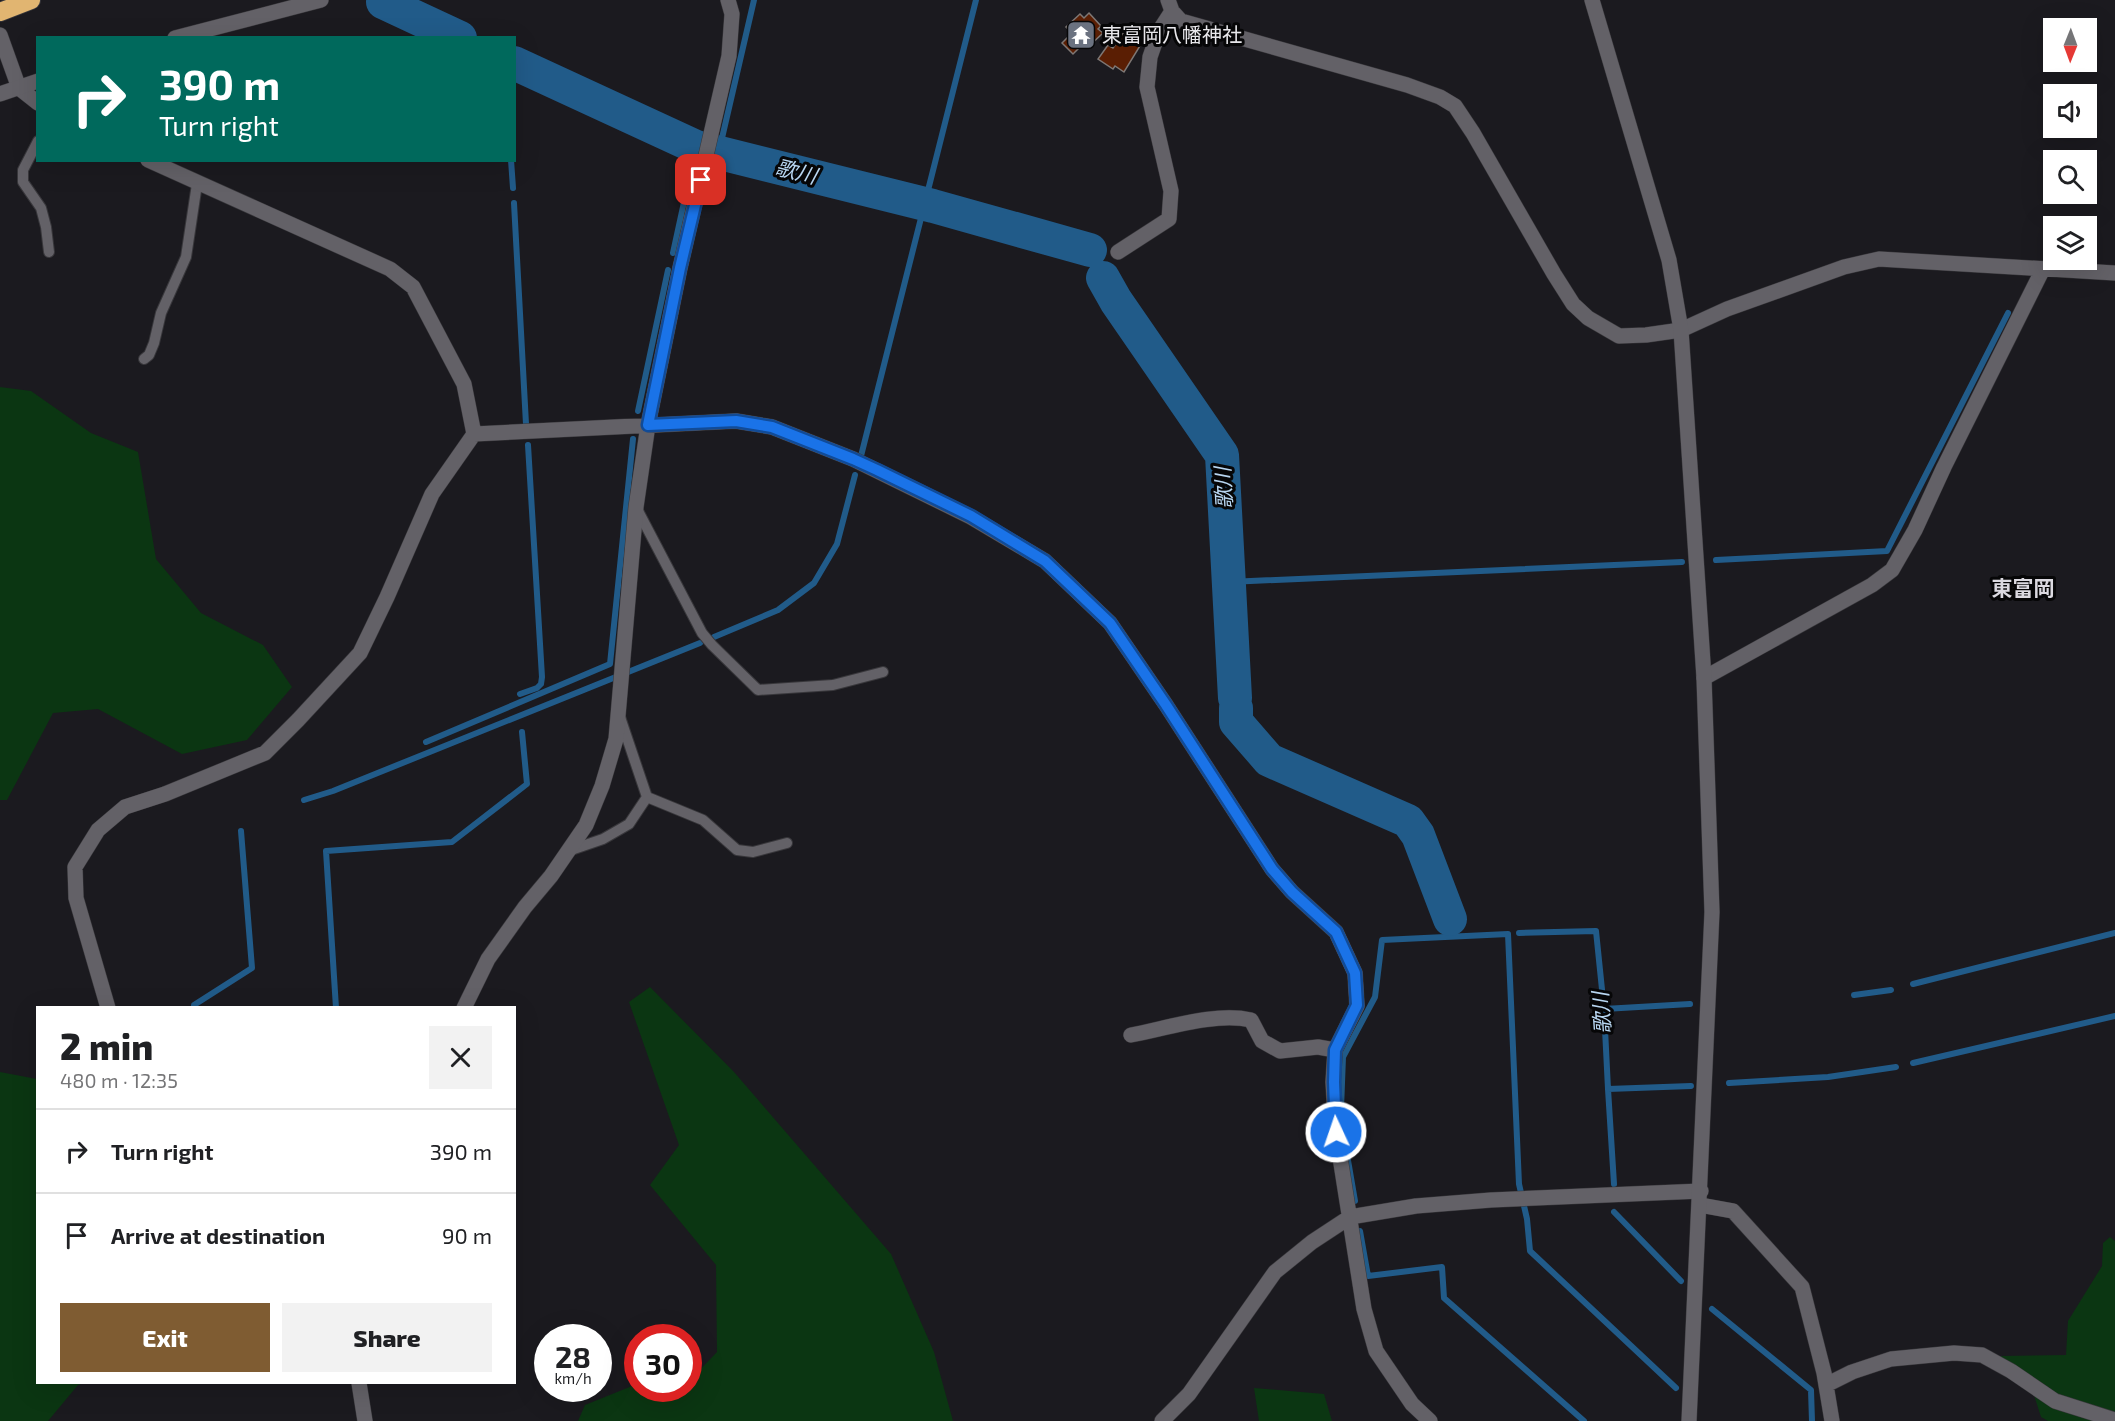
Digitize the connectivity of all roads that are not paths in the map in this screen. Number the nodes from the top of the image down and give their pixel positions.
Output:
1 (31, 0) edge
2 (321, 0) edge
3 (728, 0) edge
4 (1592, 0) edge
5 (1170, 5) edge
6 (0, 12) edge
7 (0, 35) edge
8 (183, 36) edge
9 (36, 82) edge
10 (20, 88) junction
11 (0, 94) edge
12 (36, 101) edge
13 (36, 145) edge
14 (152, 162) edge
15 (196, 184) junction
16 (49, 252) dead end
17 (1118, 252) dead end
18 (2043, 269) joint
19 (2061, 270) edge
20 (2115, 273) edge
21 (1681, 330) junction
22 (144, 359) dead end
23 (648, 425) junction
24 (474, 434) junction
25 (636, 507) junction
26 (883, 672) dead end
27 (1704, 678) junction
28 (619, 714) junction
29 (648, 797) junction
30 (787, 843) dead end
31 (571, 850) junction
32 (107, 1006) edge
33 (465, 1006) edge
34 (1131, 1035) dead end
35 (1335, 1050) junction
36 (1700, 1198) junction
37 (1350, 1217) junction
38 (359, 1384) edge
39 (1826, 1385) junction
40 (2115, 1420) edge
41 (365, 1421) edge
42 (1162, 1421) edge
43 (1430, 1421) edge
44 (1689, 1421) edge
45 (1832, 1421) edge

1 - 6 highway
2 - 8 street
3 - 23 street
4 - 21 street
5 - 17 street
5 - 21 street
7 - 10 street
9 - 10 street
10 - 11 street
10 - 12 street
13 - 16 lane
14 - 15 street
15 - 22 lane
15 - 24 street
18 - 21 street
18 - 27 street
19 - 20 street
21 - 27 street
23 - 24 street
23 - 25 street
23 - 35 street
24 - 32 street
25 - 26 lane
25 - 28 street
27 - 36 street
28 - 29 lane
28 - 31 street
29 - 30 lane
29 - 31 lane
31 - 33 street
34 - 35 street
35 - 37 street
36 - 37 street
36 - 39 street
36 - 44 street
37 - 42 street
37 - 43 street
38 - 41 street
39 - 40 street
39 - 45 street

